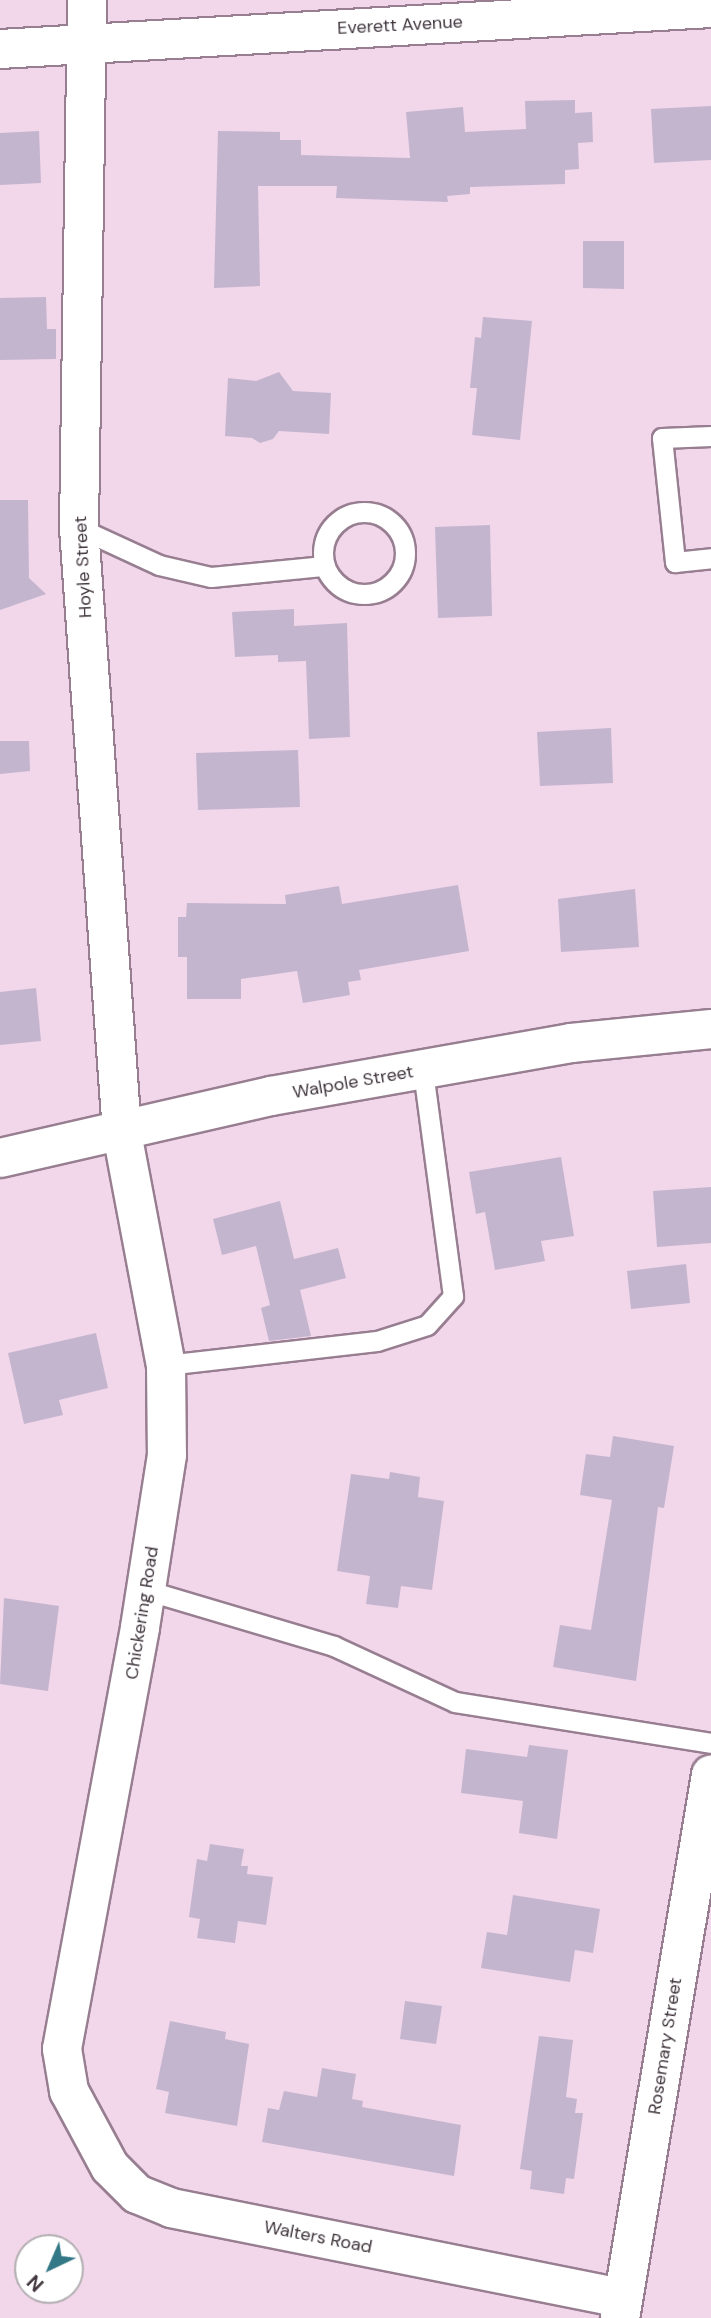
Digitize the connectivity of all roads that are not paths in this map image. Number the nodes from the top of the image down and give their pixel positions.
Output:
1 (88, 0) edge
2 (711, 8) edge
3 (88, 43) junction
4 (0, 49) edge
5 (711, 436) edge
6 (79, 528) junction
7 (711, 558) edge
8 (324, 566) junction
9 (711, 1029) edge
10 (423, 1070) junction
11 (122, 1133) junction
12 (0, 1158) edge
13 (166, 1365) junction
14 (146, 1590) junction
15 (711, 1743) edge
16 (711, 1775) edge
17 (702, 1879) edge
18 (69, 2091) joint
19 (622, 2308) edge

1 - 3 street, Hoyle Street
2 - 3 street, Everett Avenue
3 - 4 street, Everett Avenue
3 - 6 street, Hoyle Street
5 - 7 lane
6 - 8 lane
6 - 11 street, Hoyle Street
8 - 8 lane
9 - 10 street, Walpole Street
10 - 11 street, Walpole Street
10 - 13 lane
11 - 12 street, Walpole Street
11 - 13 street, Chickering Road
13 - 14 street, Chickering Road
14 - 15 lane
14 - 18 street, Chickering Road
16 - 17 street, Rosemary Street
17 - 19 street, Rosemary Street
18 - 19 street, Walters Road

